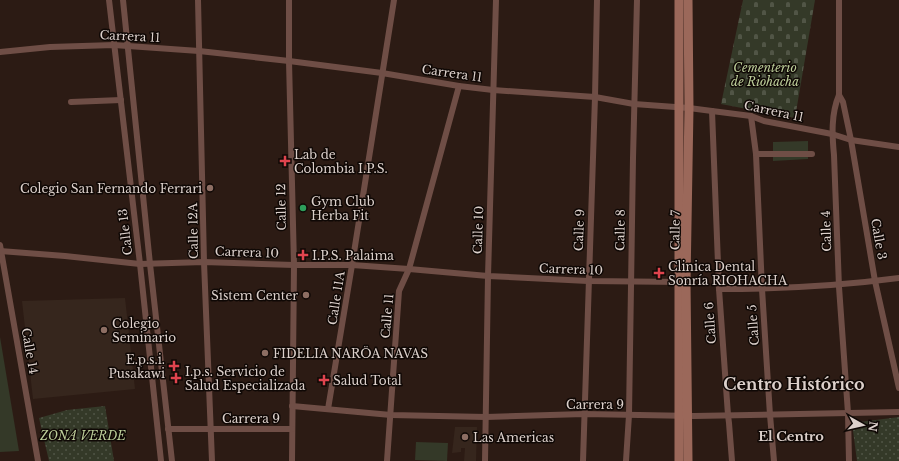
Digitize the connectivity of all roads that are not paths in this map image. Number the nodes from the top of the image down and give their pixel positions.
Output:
1 (109, 0) edge
2 (123, 0) edge
3 (198, 0) edge
4 (289, 0) edge
5 (394, 0) edge
6 (496, 0) edge
7 (597, 0) edge
8 (637, 0) edge
9 (679, 0) edge
10 (688, 0) edge
11 (839, 0) edge
12 (114, 45) junction
13 (128, 46) junction
14 (199, 51) junction
15 (0, 52) edge
16 (289, 61) junction
17 (382, 73) junction
18 (459, 86) junction
19 (493, 90) junction
20 (839, 95) junction
21 (595, 98) junction
22 (121, 100) junction
23 (71, 102) dead end
24 (634, 104) junction
25 (679, 108) junction
26 (688, 108) junction
27 (712, 111) junction
28 (751, 116) junction
29 (832, 134) junction
30 (850, 140) junction
31 (899, 148) edge
32 (756, 154) junction
33 (812, 154) dead end
34 (0, 249) edge
35 (204, 262) junction
36 (140, 264) junction
37 (150, 264) junction
38 (294, 265) junction
39 (352, 265) junction
40 (409, 269) junction
41 (488, 276) junction
42 (899, 278) edge
43 (588, 281) junction
44 (875, 281) junction
45 (630, 282) junction
46 (682, 282) junction
47 (839, 285) junction
48 (719, 289) junction
49 (762, 289) junction
50 (899, 388) edge
51 (292, 406) junction
52 (328, 409) junction
53 (899, 412) edge
54 (848, 413) junction
55 (584, 414) junction
56 (391, 415) junction
57 (628, 415) junction
58 (684, 415) junction
59 (728, 415) junction
60 (770, 415) junction
61 (486, 417) junction
62 (168, 429) junction
63 (211, 429) junction
64 (292, 429) junction
65 (38, 461) edge
66 (161, 461) edge
67 (172, 461) edge
68 (212, 461) edge
69 (292, 461) edge
70 (387, 461) edge
71 (485, 461) edge
72 (583, 461) edge
73 (626, 461) edge
74 (679, 461) edge
75 (688, 461) edge
76 (732, 461) edge
77 (774, 461) edge
78 (849, 461) edge

1 - 12 street, Calle 13
2 - 13 street, Calle 13
3 - 14 street, Calle 12A
4 - 16 street, Calle 12
5 - 17 street, Calle 11A
6 - 19 street, Calle 10
7 - 21 street, Calle 9
8 - 24 street, Calle 8
9 - 25 street, Calle 7
10 - 26 street, Calle 7
11 - 20 street, Calle 4
12 - 13 street, Carrera 11
12 - 15 street, Carrera 11
12 - 22 street, Calle 13
13 - 14 street, Carrera 11
13 - 37 street, Calle 13
14 - 16 street, Carrera 11
14 - 35 street, Calle 12A
16 - 17 street, Carrera 11
16 - 38 street, Calle 12
17 - 18 street, Carrera 11
17 - 39 street, Calle 11A
18 - 19 street, Carrera 11
18 - 40 street, Calle 11
19 - 21 street, Carrera 11
19 - 41 street, Calle 10
20 - 29 street, Calle 4
20 - 30 street, Calle 3
21 - 24 street, Carrera 11
21 - 43 street, Calle 9
22 - 23 street
22 - 36 street, Calle 13
24 - 25 street, Carrera 11
24 - 45 street, Calle 8
25 - 26 street, Carrera 11
25 - 46 street, Calle 7
26 - 27 street, Carrera 11
26 - 46 street, Calle 7
27 - 28 street, Carrera 11
27 - 48 street, Calle 6
28 - 29 street, Carrera 11
28 - 32 street, Calle 5
29 - 30 street, Carrera 11
29 - 47 street, Calle 4
30 - 31 street, Carrera 11
30 - 44 street, Calle 3
32 - 33 street
32 - 49 street, Calle 5
34 - 36 street, Carrera 10
34 - 65 street, Calle 14
35 - 37 street, Carrera 10
35 - 38 street, Carrera 10
35 - 63 street, Calle 12A
36 - 37 street, Carrera 10
36 - 66 street, Calle 13
37 - 62 street, Calle 13
38 - 39 street, Carrera 10
38 - 51 street, Calle 12
39 - 40 street, Carrera 10
39 - 52 street, Calle 11A
40 - 41 street, Carrera 10
40 - 56 street, Calle 11
41 - 43 street, Carrera 10
41 - 61 street, Calle 10
42 - 44 street
43 - 45 street, Carrera 10
43 - 55 street, Calle 9
44 - 47 street
44 - 50 street, Calle 3
45 - 46 street, Carrera 10
45 - 57 street, Calle 8
46 - 58 street, Calle 7
47 - 49 street
47 - 54 street, Calle 4
48 - 49 street
48 - 59 street, Calle 6
49 - 60 street, Calle 5
51 - 52 street, Carrera 9
51 - 64 street, Calle 12
52 - 56 street, Carrera 9
53 - 54 street, Carrera 9
54 - 60 street, Carrera 9
54 - 78 street, Calle 4
55 - 57 street, Carrera 9
55 - 61 street, Carrera 9
55 - 72 street, Calle 9
56 - 61 street, Carrera 9
56 - 70 street, Calle 11
57 - 58 street, Carrera 9
57 - 73 street, Calle 8
58 - 59 street, Carrera 9
58 - 74 street, Calle 7
58 - 75 street, Calle 7
59 - 60 street, Carrera 9
59 - 76 street, Calle 6
60 - 77 street, Calle 5
61 - 71 street, Calle 10
62 - 63 street, Carrera 9
62 - 67 street, Calle 13
63 - 64 street, Carrera 9
63 - 68 street, Calle 12A
64 - 69 street, Calle 12

